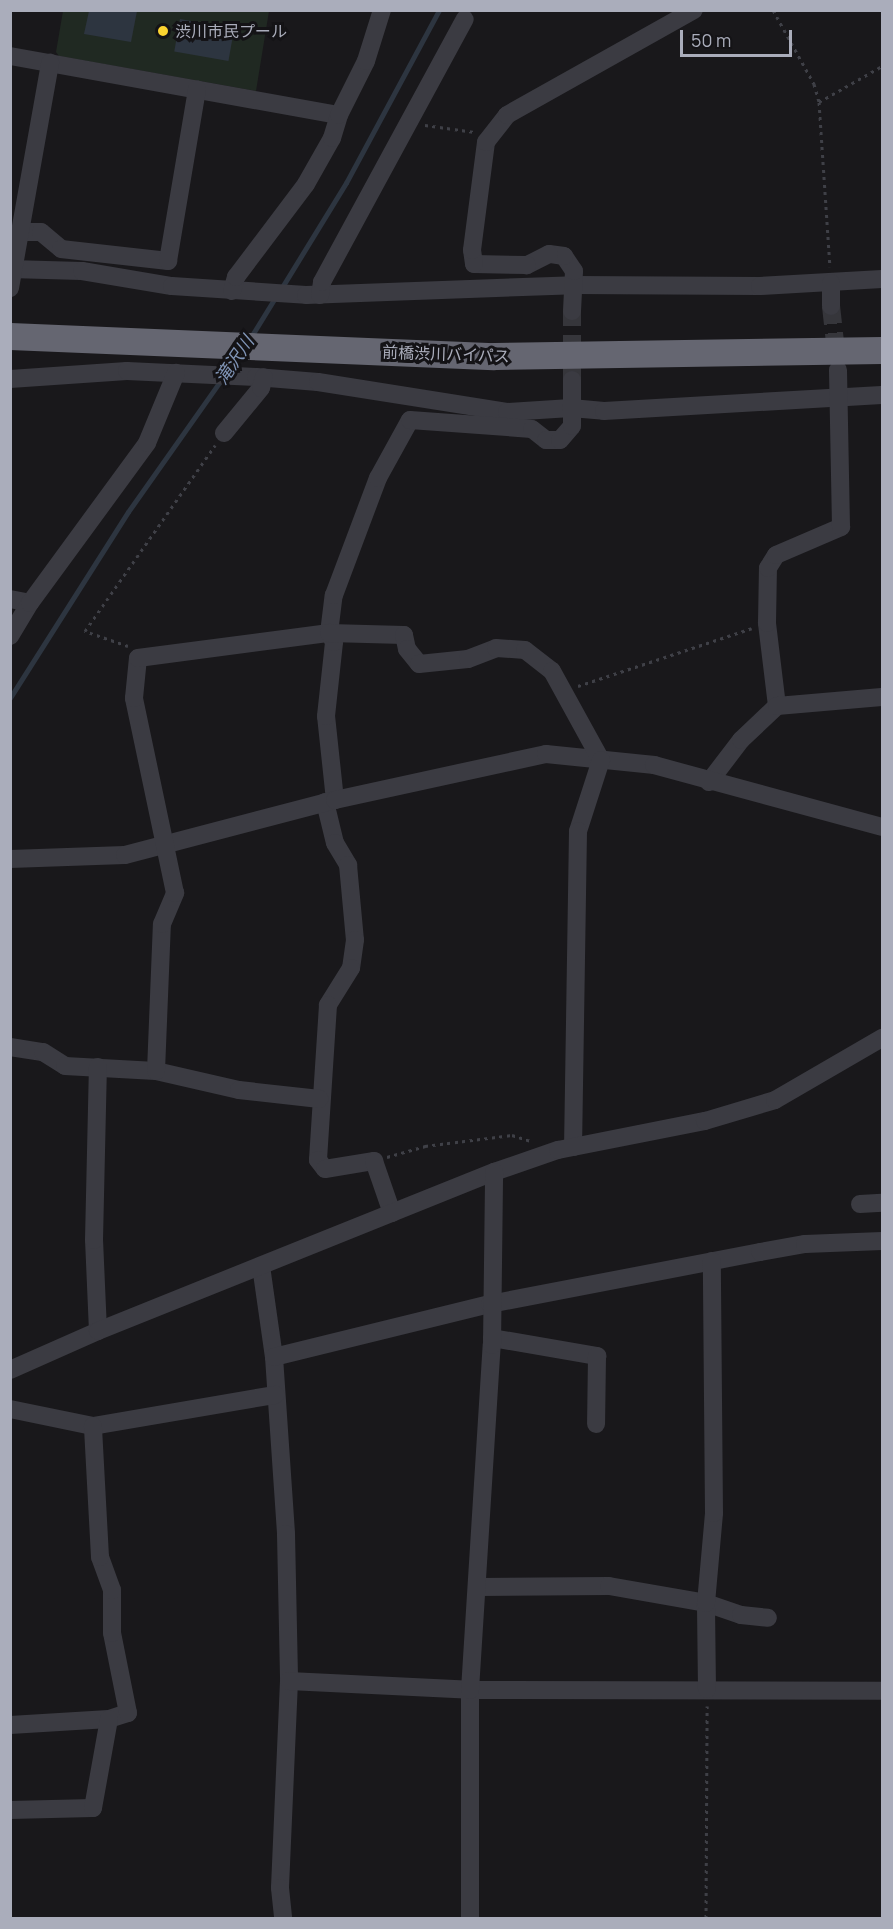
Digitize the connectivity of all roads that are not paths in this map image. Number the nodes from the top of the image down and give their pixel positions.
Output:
1 (382, 10) edge
2 (694, 10) edge
3 (465, 19) dead end
4 (10, 56) edge
5 (50, 63) junction
6 (197, 89) junction
7 (339, 115) junction
8 (20, 232) junction
9 (12, 269) edge
10 (882, 279) edge
11 (831, 283) junction
12 (574, 285) junction
13 (10, 288) edge
14 (238, 291) junction
15 (313, 295) junction
16 (831, 306) tunnel mouth
17 (572, 311) tunnel mouth
18 (10, 336) edge
19 (882, 350) edge
20 (838, 370) tunnel mouth
21 (184, 373) junction
22 (260, 377) junction
23 (10, 379) edge
24 (572, 381) tunnel mouth
25 (882, 395) edge
26 (840, 400) junction
27 (571, 408) junction
28 (224, 433) road end
29 (10, 599) edge
30 (30, 603) junction
31 (329, 633) junction
32 (10, 636) edge
33 (882, 697) edge
34 (777, 706) junction
35 (601, 760) junction
36 (709, 782) junction
37 (330, 801) junction
38 (882, 827) edge
39 (166, 844) junction
40 (10, 859) edge
41 (882, 1038) edge
42 (10, 1047) edge
43 (98, 1067) junction
44 (156, 1071) junction
45 (320, 1100) junction
46 (566, 1149) junction
47 (494, 1172) junction
48 (882, 1203) edge
49 (860, 1204) dead end
50 (392, 1214) junction
51 (882, 1241) edge
52 (712, 1261) junction
53 (261, 1266) junction
54 (490, 1305) junction
55 (98, 1331) junction
56 (492, 1338) junction
57 (274, 1357) junction
58 (10, 1370) edge
59 (275, 1395) junction
60 (10, 1409) edge
61 (596, 1424) dead end
62 (93, 1426) junction
63 (479, 1587) junction
64 (706, 1603) junction
65 (768, 1618) dead end
66 (289, 1681) junction
67 (707, 1689) junction
68 (470, 1690) junction
69 (882, 1691) edge
70 (109, 1719) junction
71 (10, 1725) edge
72 (10, 1810) edge
73 (283, 1918) edge
74 (470, 1918) edge

1 - 7 street
2 - 12 street
3 - 15 street
4 - 5 street
5 - 6 street
5 - 8 street
6 - 7 street
6 - 8 street
7 - 14 street
8 - 9 street
9 - 13 street
9 - 14 street
10 - 11 street
11 - 12 street
11 - 16 street
12 - 15 street
12 - 17 street
14 - 15 street
18 - 19 highway, 前橋渋川バイパス
20 - 26 street
21 - 22 street
21 - 23 street
21 - 30 street
22 - 27 street
22 - 28 street
24 - 27 street
25 - 26 street
26 - 27 street
26 - 34 street
27 - 31 street
29 - 30 street
30 - 32 street
31 - 35 street
31 - 37 street
31 - 39 street
33 - 34 street
34 - 36 street
35 - 36 street
35 - 37 street
35 - 46 street
36 - 38 street
37 - 39 street
37 - 45 street
39 - 40 street
39 - 44 street
41 - 46 street
42 - 43 street
43 - 44 street
43 - 55 street
44 - 45 street
45 - 50 street
46 - 47 street
47 - 50 street
47 - 54 street
48 - 49 street
50 - 53 street
51 - 52 street
52 - 54 street
52 - 64 street
53 - 55 street
53 - 57 street
54 - 56 street
54 - 57 street
55 - 58 street
56 - 61 street
56 - 63 street
57 - 59 street
59 - 62 street
59 - 66 street
60 - 62 street
62 - 70 street
63 - 64 street
63 - 68 street
64 - 65 street
64 - 67 street
66 - 68 street
66 - 73 street
67 - 68 street
67 - 69 street
68 - 74 street
70 - 71 street
70 - 72 street

